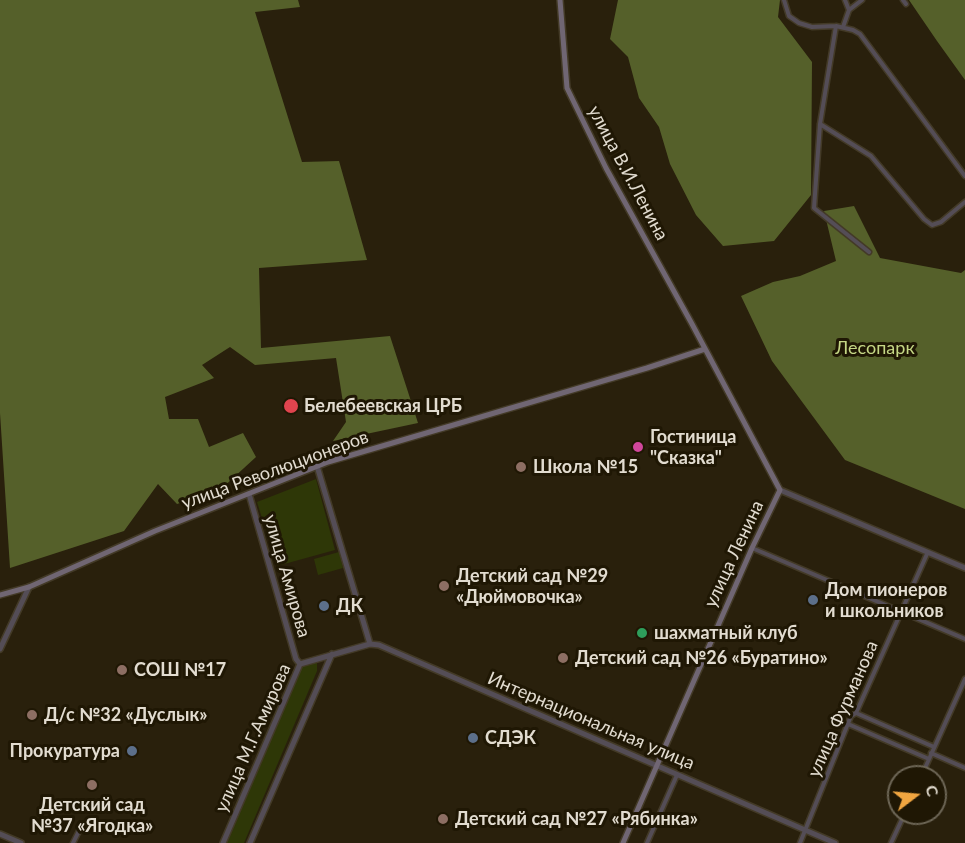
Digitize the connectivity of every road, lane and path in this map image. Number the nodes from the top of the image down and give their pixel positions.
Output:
1 (560, 0) edge
2 (784, 0) edge
3 (845, 0) edge
4 (862, 0) edge
5 (849, 10) junction
6 (836, 26) junction
7 (843, 27) junction
8 (820, 124) junction
9 (965, 176) edge
10 (965, 202) edge
11 (869, 252) dead end
12 (705, 349) junction
13 (317, 466) junction
14 (780, 490) junction
15 (249, 494) junction
16 (752, 548) junction
17 (927, 554) junction
18 (965, 568) edge
19 (29, 587) junction
20 (0, 595) edge
21 (900, 612) junction
22 (965, 639) edge
23 (370, 644) junction
24 (0, 649) edge
25 (333, 654) junction
26 (300, 664) junction
27 (965, 679) edge
28 (856, 713) junction
29 (848, 724) junction
30 (934, 747) junction
31 (931, 753) junction
32 (929, 759) junction
33 (926, 765) edge
34 (657, 766) junction
35 (965, 768) edge
36 (677, 775) junction
37 (899, 825) edge
38 (79, 831) dead end
39 (806, 831) junction
40 (0, 834) edge
41 (21, 843) edge
42 (73, 843) edge
43 (223, 843) edge
44 (250, 843) edge
45 (623, 843) edge
46 (647, 843) edge
47 (800, 843) edge
48 (835, 843) edge
49 (891, 843) edge

1 - 12 main road, улица В.И.Ленина
2 - 6 street
3 - 5 street
4 - 5 street
5 - 7 street
6 - 7 street
6 - 8 street
7 - 9 street
8 - 10 street
8 - 11 street
12 - 13 main road, улица Революционеров
12 - 14 main road, улица Ленина
13 - 15 main road, улица Революционеров
13 - 23 street
14 - 16 main road, улица Ленина
14 - 17 street
15 - 19 main road, улица Революционеров
15 - 26 street, улица Амирова
16 - 21 street
16 - 34 main road, улица Ленина
17 - 18 street
17 - 21 street, улица Фурманова
19 - 20 main road, улица Революционеров
19 - 24 street
21 - 22 street
21 - 28 street, улица Фурманова
23 - 25 street
23 - 34 street, Интернациональная улица
25 - 26 street, улица М.Г.Амирова
25 - 44 street
26 - 43 street, улица М.Г.Амирова
27 - 30 street
28 - 29 street, улица Фурманова
28 - 30 street
29 - 32 street
29 - 39 street, улица Фурманова
30 - 31 street
31 - 32 street
31 - 35 street
32 - 33 street
34 - 36 street, Интернациональная улица
34 - 45 main road, улица Ленина
36 - 39 street, Интернациональная улица
36 - 46 street
37 - 49 street
38 - 42 street
39 - 47 street, улица Фурманова
39 - 48 street, Интернациональная улица
40 - 41 street

